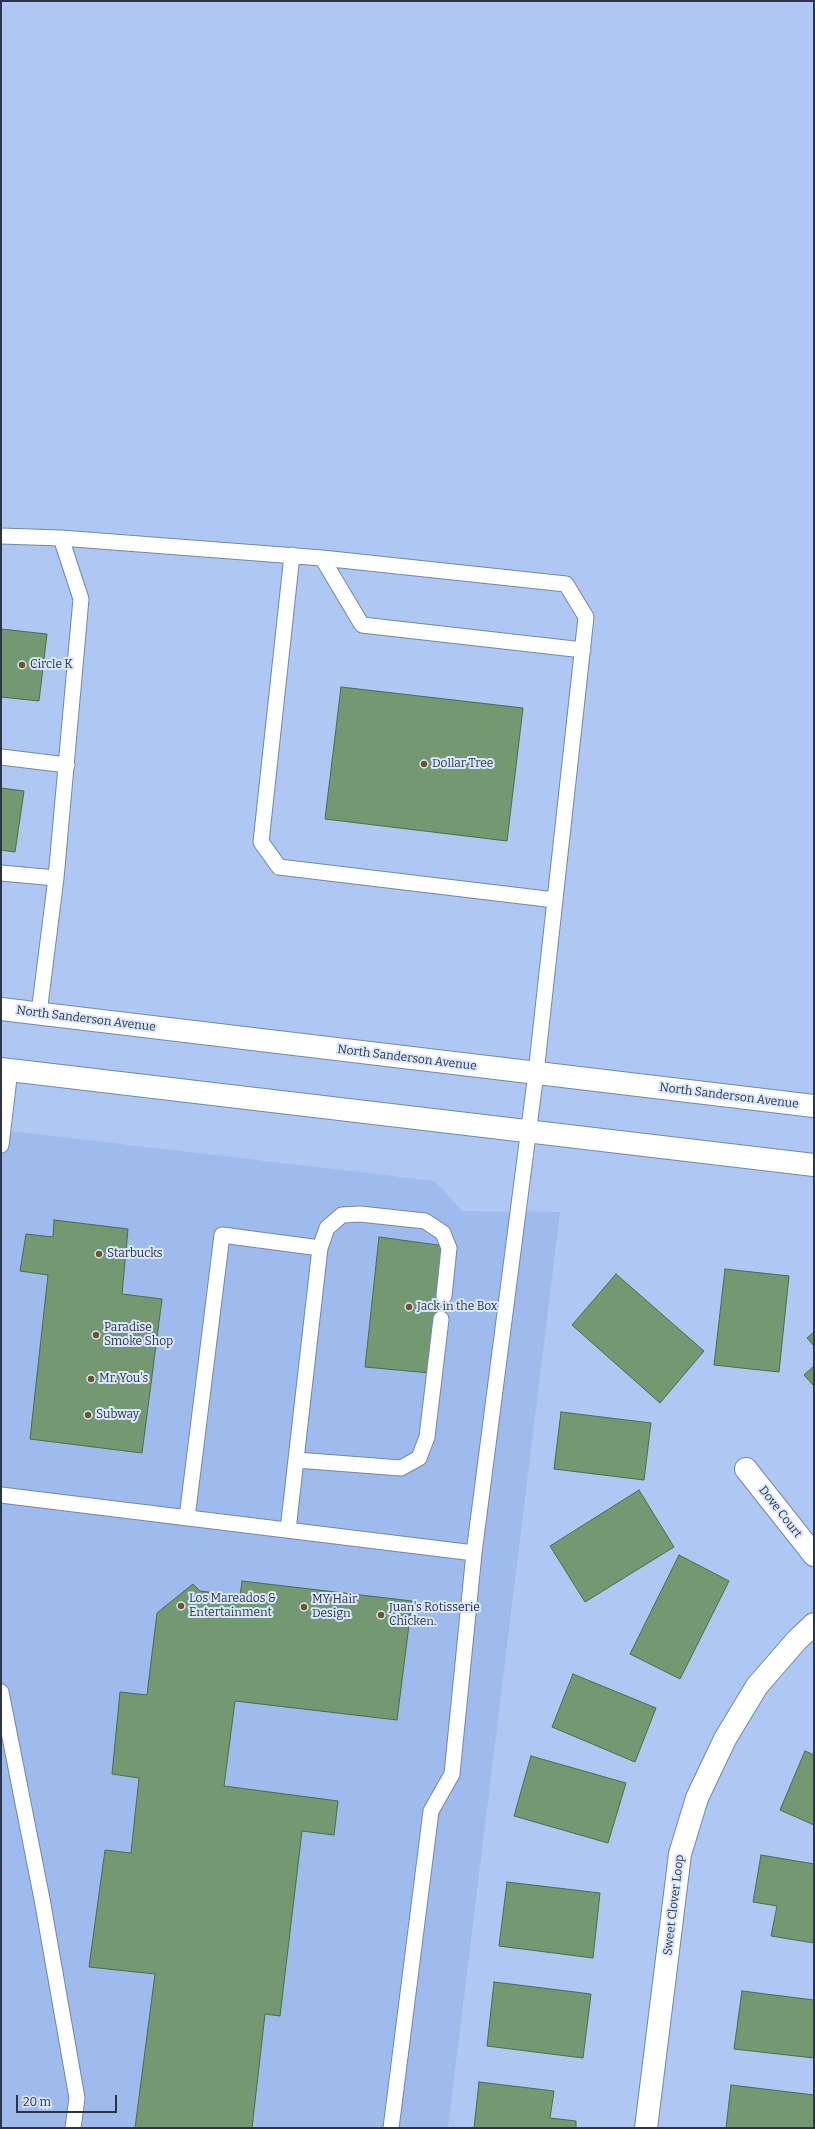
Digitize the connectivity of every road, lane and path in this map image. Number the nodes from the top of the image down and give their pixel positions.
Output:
1 (1, 536) edge
2 (61, 538) junction
3 (292, 555) junction
4 (322, 558) junction
5 (582, 650) junction
6 (1, 757) edge
7 (67, 765) junction
8 (1, 873) edge
9 (56, 878) junction
10 (555, 900) junction
11 (1, 1009) edge
12 (39, 1013) junction
13 (5, 1070) edge
14 (536, 1073) junction
15 (814, 1106) edge
16 (527, 1130) junction
17 (1, 1145) edge
18 (814, 1165) edge
19 (320, 1248) junction
20 (444, 1296) dead end
21 (441, 1319) dead end
22 (296, 1460) junction
23 (746, 1469) dead end
24 (1, 1495) edge
25 (187, 1518) junction
26 (288, 1530) junction
27 (474, 1553) junction
28 (814, 1555) edge
29 (814, 1624) edge
30 (1, 1692) edge
31 (73, 2128) edge
32 (391, 2128) edge
33 (646, 2128) edge

1 - 2 lane
2 - 3 lane
2 - 7 lane
3 - 4 lane
3 - 10 lane
4 - 5 lane
4 - 5 lane
5 - 10 lane
6 - 7 lane
7 - 9 lane
8 - 9 lane
9 - 12 lane
10 - 14 lane
11 - 12 main road, North Sanderson Avenue
12 - 14 main road, North Sanderson Avenue
13 - 16 main road
13 - 17 lane
14 - 15 main road, North Sanderson Avenue
14 - 16 lane
16 - 18 main road
16 - 27 lane
19 - 20 lane
19 - 22 lane
19 - 25 lane
21 - 22 lane
22 - 26 lane
23 - 28 main road, Dove Court
24 - 25 lane
25 - 26 lane
26 - 27 lane
27 - 32 lane
29 - 33 main road, Sweet Clover Loop
30 - 31 lane

